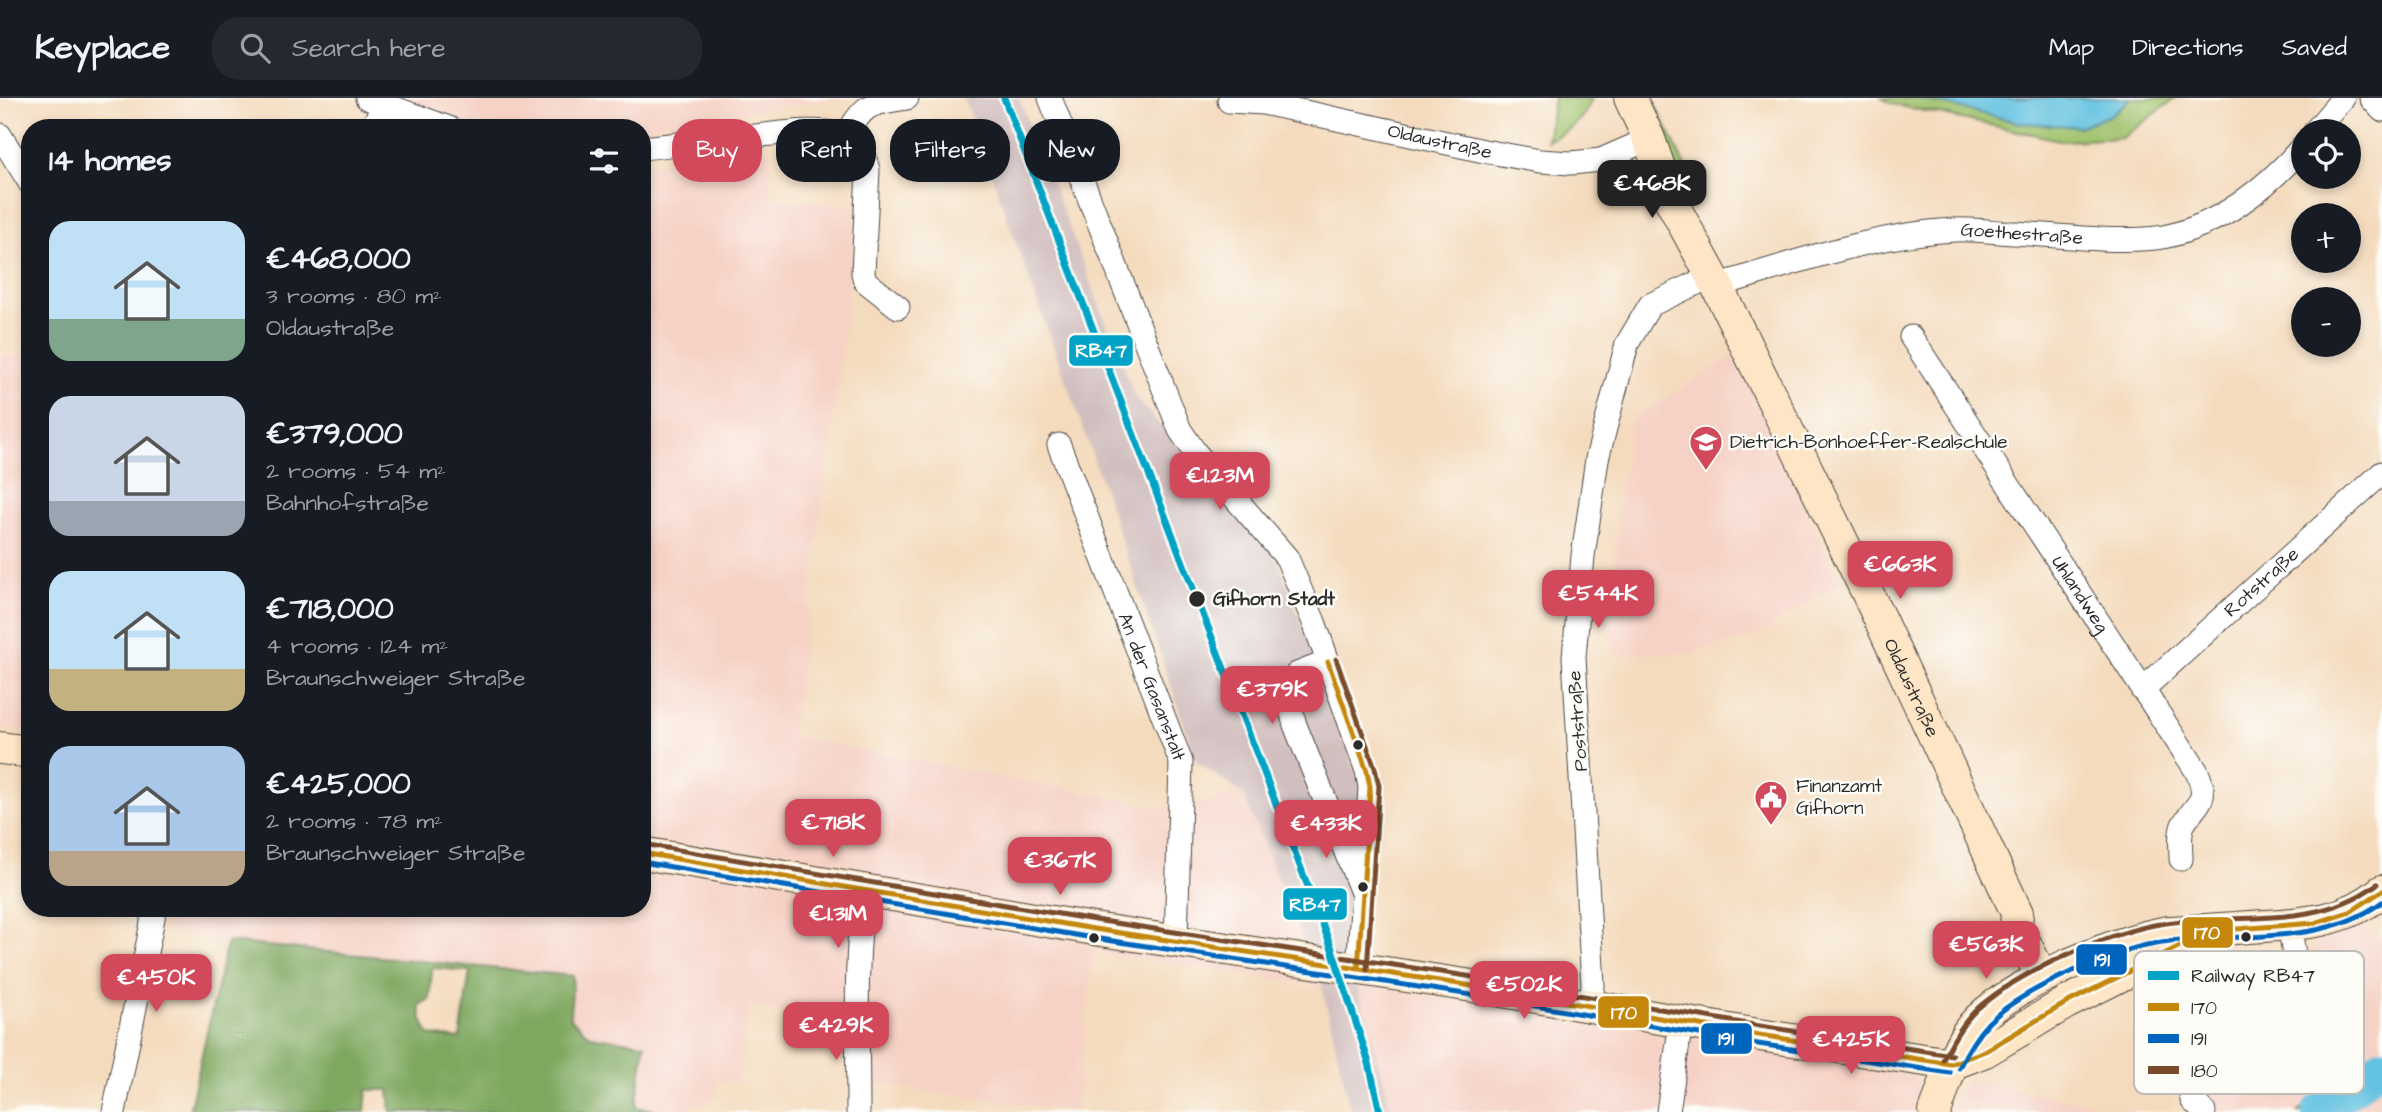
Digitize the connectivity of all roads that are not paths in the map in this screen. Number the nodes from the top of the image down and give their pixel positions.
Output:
1 (908, 98) edge
2 (1050, 98) edge
3 (1629, 98) edge
4 (2343, 98) edge
5 (2371, 98) edge
6 (376, 101) edge
7 (1229, 101) dead end
8 (2382, 110) edge
9 (373, 119) edge
10 (425, 119) edge
11 (856, 119) edge
12 (2325, 119) edge
13 (776, 133) edge
14 (0, 135) edge
15 (1649, 139) junction
16 (651, 147) edge
17 (2291, 158) edge
18 (21, 169) edge
19 (869, 182) edge
20 (1714, 281) junction
21 (898, 307) dead end
22 (1912, 337) dead end
23 (1059, 445) dead end
24 (2382, 473) edge
25 (1328, 662) junction
26 (2142, 690) junction
27 (0, 748) edge
28 (21, 751) edge
29 (651, 855) edge
30 (2182, 859) dead end
31 (864, 891) junction
32 (2382, 891) edge
33 (1364, 896) junction
34 (153, 917) edge
35 (2289, 925) junction
36 (2210, 931) junction
37 (1176, 942) junction
38 (2170, 951) edge
39 (2293, 951) edge
40 (1358, 969) junction
41 (2134, 969) edge
42 (2050, 974) junction
43 (2066, 1003) junction
44 (1590, 1006) junction
45 (1681, 1022) junction
46 (1951, 1064) junction
47 (2191, 1094) edge
48 (114, 1112) edge
49 (858, 1112) edge
50 (1668, 1112) edge
51 (1935, 1112) edge
52 (2204, 1112) edge

1 - 11 street
2 - 25 street
3 - 15 street
4 - 12 street
5 - 8 street
6 - 9 street
6 - 10 street
7 - 15 street, Oldaustraße
13 - 16 street
14 - 18 street
15 - 20 street, Oldaustraße
17 - 20 street, Goethestraße
19 - 21 street
20 - 42 street, Oldaustraße
20 - 44 street, Poststraße
22 - 26 street, Uhlandweg
23 - 37 street, An der Gasanstalt
24 - 26 street, Rotstraße
25 - 33 street
25 - 33 street
26 - 30 street, Uhlandweg
27 - 28 street
29 - 31 street
31 - 37 street
31 - 49 street
32 - 35 street
33 - 40 street
34 - 48 street
35 - 36 street
35 - 39 street
36 - 38 street
36 - 42 street
37 - 40 street
40 - 44 street
41 - 43 street
42 - 43 street, Oldaustraße
42 - 46 street
43 - 46 street
44 - 45 street
45 - 46 street
45 - 50 street
46 - 51 street
47 - 52 street

